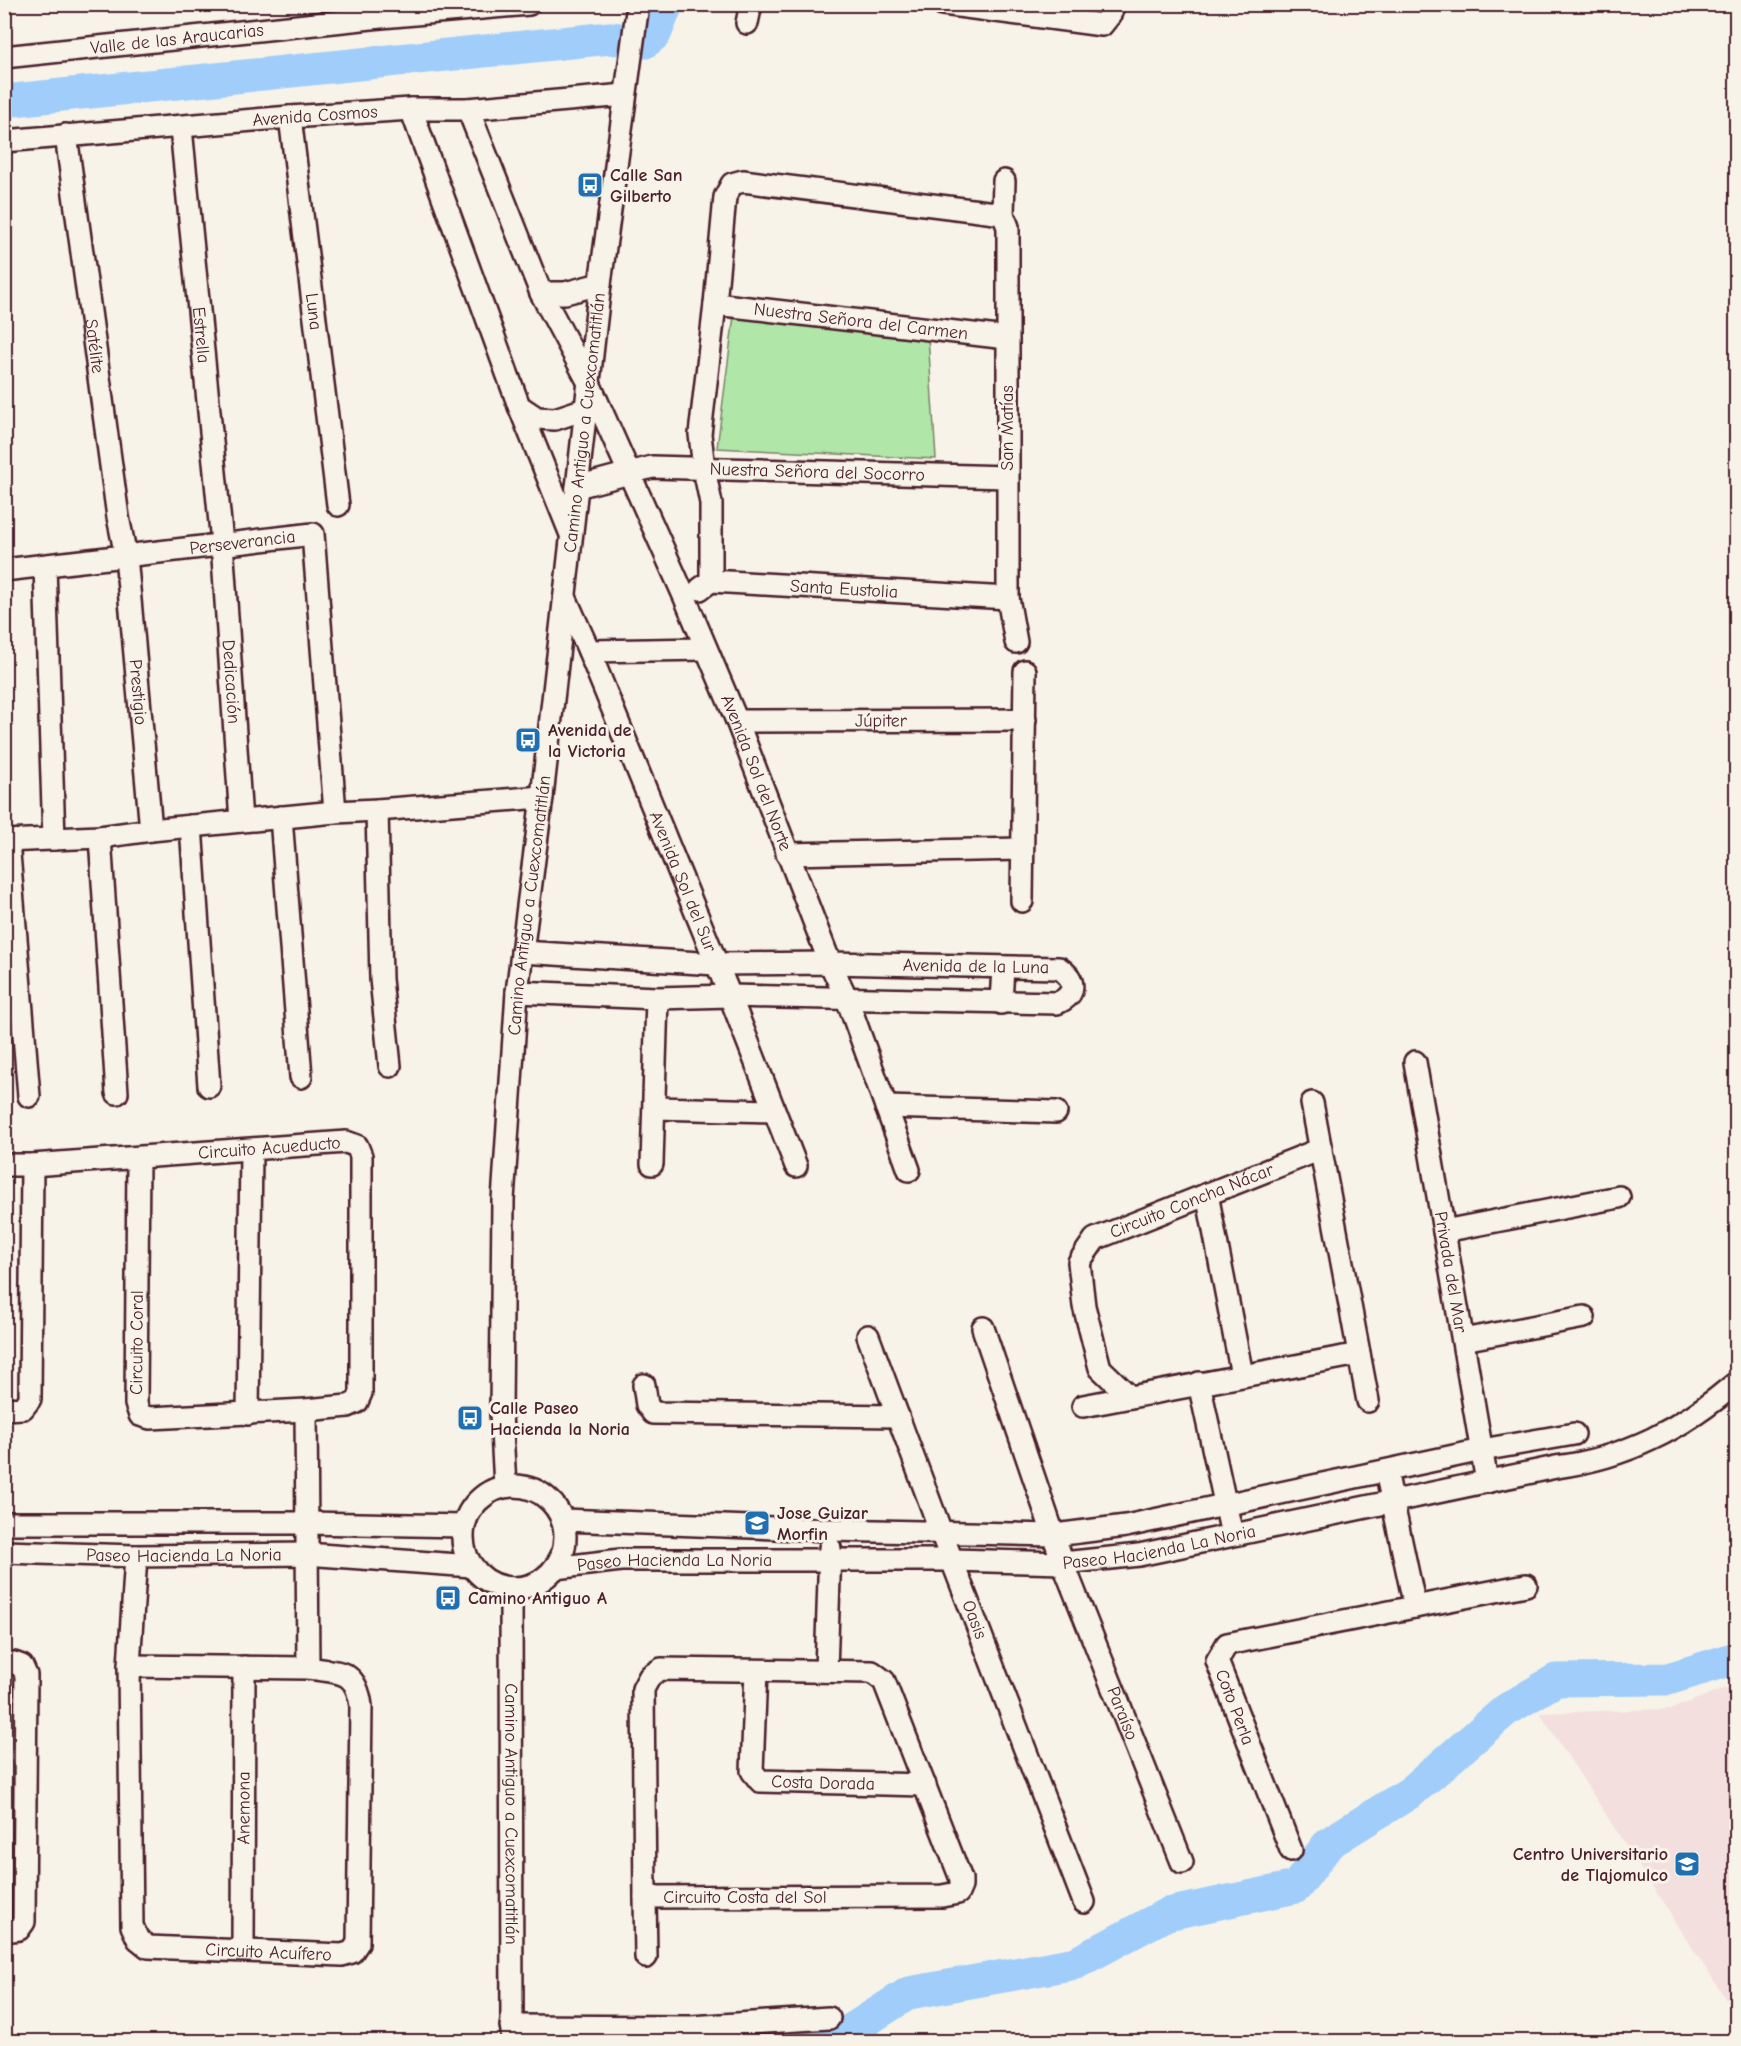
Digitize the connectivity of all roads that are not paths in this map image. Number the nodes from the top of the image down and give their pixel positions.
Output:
1 (529, 4) edge
2 (638, 4) edge
3 (943, 4) edge
4 (1114, 4) edge
5 (1000, 9) edge
6 (378, 11) edge
7 (4, 57) edge
8 (625, 88) junction
9 (411, 109) junction
10 (468, 109) junction
11 (290, 117) junction
12 (181, 128) junction
13 (66, 135) junction
14 (4, 141) edge
15 (1004, 181) dead end
16 (1003, 214) junction
17 (600, 284) junction
18 (541, 293) junction
19 (716, 304) junction
20 (1007, 338) junction
21 (589, 383) junction
22 (519, 406) junction
23 (585, 409) junction
24 (704, 469) junction
25 (629, 472) junction
26 (1007, 477) junction
27 (577, 487) junction
28 (338, 505) dead end
29 (571, 534) junction
30 (222, 543) junction
31 (126, 556) junction
32 (45, 566) junction
33 (4, 570) edge
34 (711, 581) junction
35 (564, 596) junction
36 (685, 598) junction
37 (1008, 598) junction
38 (1016, 642) dead end
39 (706, 649) junction
40 (589, 651) junction
41 (1025, 671) dead end
42 (1025, 720) junction
43 (737, 721) junction
44 (542, 797) junction
45 (377, 810) junction
46 (335, 812) junction
47 (281, 817) junction
48 (241, 821) junction
49 (190, 826) junction
50 (151, 830) junction
51 (100, 837) junction
52 (54, 839) junction
53 (6, 841) edge
54 (1021, 849) junction
55 (787, 855) junction
56 (1022, 901) dead end
57 (522, 952) junction
58 (830, 963) junction
59 (716, 964) junction
60 (1003, 967) junction
61 (517, 993) junction
62 (730, 996) junction
63 (657, 998) junction
64 (847, 999) junction
65 (1001, 1003) junction
66 (1415, 1062) dead end
67 (390, 1066) dead end
68 (301, 1077) dead end
69 (209, 1086) dead end
70 (117, 1093) dead end
71 (29, 1096) dead end
72 (1312, 1103) dead end
73 (886, 1107) junction
74 (655, 1108) junction
75 (774, 1111) junction
76 (1056, 1112) dead end
77 (1321, 1149) junction
78 (251, 1150) junction
79 (138, 1158) junction
80 (652, 1164) dead end
81 (4, 1165) edge
82 (32, 1165) junction
83 (796, 1166) dead end
84 (909, 1170) dead end
85 (1206, 1194) junction
86 (1619, 1197) dead end
87 (1444, 1231) junction
88 (1584, 1317) dead end
89 (984, 1328) dead end
90 (868, 1336) dead end
91 (1463, 1340) junction
92 (1359, 1354) junction
93 (1242, 1375) junction
94 (1199, 1383) junction
95 (1737, 1383) edge
96 (644, 1384) dead end
97 (1130, 1397) junction
98 (1368, 1401) dead end
99 (357, 1402) joint
100 (1083, 1406) dead end
101 (4, 1409) edge
102 (306, 1410) junction
103 (248, 1414) junction
104 (898, 1416) junction
105 (1574, 1434) dead end
106 (1482, 1450) junction
107 (1386, 1471) junction
108 (1487, 1482) junction
109 (505, 1486) junction
110 (1393, 1502) junction
111 (1224, 1505) junction
112 (562, 1520) junction
113 (4, 1523) edge
114 (306, 1523) junction
115 (464, 1526) junction
116 (830, 1530) junction
117 (941, 1532) junction
118 (1055, 1535) junction
119 (1232, 1536) junction
120 (4, 1552) edge
121 (306, 1554) junction
122 (136, 1556) junction
123 (952, 1560) junction
124 (830, 1561) junction
125 (1063, 1563) junction
126 (472, 1566) junction
127 (555, 1568) junction
128 (1526, 1585) dead end
129 (511, 1588) junction
130 (1415, 1607) junction
131 (4, 1663) edge
132 (129, 1665) junction
133 (244, 1667) junction
134 (308, 1668) junction
135 (756, 1671) junction
136 (826, 1671) junction
137 (925, 1785) junction
138 (1291, 1850) dead end
139 (1182, 1862) dead end
140 (645, 1897) junction
141 (1084, 1902) dead end
142 (4, 1931) edge
143 (243, 1949) junction
144 (646, 1957) dead end
145 (829, 2018) dead end
146 (512, 2034) edge

1 - 6 street, Valle de las Araucarias
2 - 8 street, Camino Antiguo a Cuexcomatitlán
3 - 5 street
4 - 5 street
6 - 7 street, Valle de las Araucarias
8 - 10 street, Avenida Cosmos
8 - 17 street, Camino Antiguo a Cuexcomatitlán
9 - 10 street, Avenida Cosmos
9 - 11 street, Avenida Cosmos
9 - 22 street
10 - 18 street, Avenida Sol del Norte
11 - 12 street, Avenida Cosmos
11 - 28 street, Luna
12 - 13 street, Avenida Cosmos
12 - 30 street, Estrella
13 - 14 street, Avenida Cosmos
13 - 31 street, Satélite
15 - 16 street, San Matías
16 - 19 street
16 - 20 street, San Matías
17 - 18 street
17 - 21 street, Camino Antiguo a Cuexcomatitlán
18 - 21 street, Avenida Sol del Norte
19 - 20 street, Nuestra Señora del Carmen
19 - 24 street
20 - 26 street, San Matías
21 - 23 street, Camino Antiguo a Cuexcomatitlán
21 - 25 street, Avenida Sol del Norte
22 - 23 street
22 - 29 street
23 - 27 street, Camino Antiguo a Cuexcomatitlán
24 - 25 street, Nuestra Señora del Socorro
24 - 26 street, Nuestra Señora del Socorro
24 - 34 street
25 - 27 street, Nuestra Señora del Socorro
25 - 36 street, Avenida Sol del Norte
26 - 37 street, San Matías
27 - 29 street, Camino Antiguo a Cuexcomatitlán
29 - 35 street, Camino Antiguo a Cuexcomatitlán
30 - 31 street, Perseverancia
30 - 46 street, Perseverancia
30 - 48 street, Dedicación
31 - 32 street, Perseverancia
31 - 50 street, Prestigio
32 - 33 street, Perseverancia
32 - 52 street
34 - 36 street
34 - 37 street, Santa Eustolia
35 - 40 street, Avenida Sol del Sur
35 - 44 street, Camino Antiguo a Cuexcomatitlán
36 - 39 street, Avenida Sol del Norte
37 - 38 street, San Matías
39 - 40 street
39 - 43 street, Avenida Sol del Norte
40 - 59 street, Avenida Sol del Sur
41 - 42 street
42 - 43 street, Júpiter
42 - 54 street
43 - 55 street, Avenida Sol del Norte
44 - 45 street
44 - 57 street, Camino Antiguo a Cuexcomatitlán
45 - 46 street
45 - 67 street
46 - 47 street
47 - 48 street
47 - 68 street
48 - 49 street
49 - 50 street
49 - 69 street
50 - 51 street
51 - 52 street
51 - 70 street
52 - 53 street
53 - 71 street
54 - 55 street
54 - 56 street
55 - 58 street, Avenida Sol del Norte
57 - 59 street, Avenida de la Luna
57 - 61 street, Camino Antiguo a Cuexcomatitlán
58 - 59 street, Avenida de la Luna
58 - 60 street, Avenida de la Luna
58 - 64 street, Avenida Sol del Norte
59 - 62 street, Avenida Sol del Sur
60 - 65 street
60 - 65 street, Avenida de la Luna
61 - 63 street, Avenida de la Luna
61 - 109 street, Camino Antiguo a Cuexcomatitlán
62 - 63 street, Avenida de la Luna
62 - 64 street, Avenida de la Luna
62 - 75 street, Avenida Sol del Sur
63 - 74 street
64 - 65 street, Avenida de la Luna
64 - 73 street, Avenida Sol del Norte
66 - 87 street, Privada del Mar
72 - 77 street
73 - 76 street
73 - 84 street, Avenida Sol del Norte
74 - 75 street
74 - 80 street
75 - 83 street, Avenida Sol del Sur
77 - 85 street, Circuito Concha Nácar
77 - 92 street
78 - 79 street, Circuito Acueducto
78 - 99 street, Circuito Acueducto
78 - 103 street
79 - 82 street, Circuito Acueducto
79 - 103 street, Circuito Coral
81 - 82 street, Circuito Acueducto
82 - 101 street
85 - 93 street
85 - 97 street, Circuito Concha Nácar
86 - 87 street
87 - 91 street, Privada del Mar
88 - 91 street
89 - 118 street
90 - 104 street, Oasis
91 - 106 street, Privada del Mar
92 - 93 street
92 - 98 street
93 - 94 street
94 - 97 street
94 - 111 street
95 - 108 street, Paseo Hacienda La Noria
96 - 104 street
97 - 100 street
99 - 102 street, Circuito Coral
102 - 103 street, Circuito Coral
102 - 114 street
104 - 117 street, Oasis
105 - 106 street, Paseo Hacienda La Noria
106 - 107 street, Paseo Hacienda La Noria
106 - 108 street, Privada del Mar
107 - 110 street
107 - 111 street, Paseo Hacienda La Noria
108 - 110 street, Paseo Hacienda La Noria
109 - 112 street
109 - 115 street
110 - 119 street, Paseo Hacienda La Noria
110 - 130 street
111 - 118 street, Paseo Hacienda La Noria
111 - 119 street
112 - 116 street, Paseo Hacienda La Noria
112 - 127 street
113 - 114 street, Paseo Hacienda La Noria
114 - 115 street, Paseo Hacienda La Noria
114 - 121 street
115 - 126 street
116 - 117 street, Paseo Hacienda La Noria
116 - 124 street
117 - 118 street, Paseo Hacienda La Noria
117 - 123 street, Oasis
118 - 125 street, Paraíso
119 - 125 street, Paseo Hacienda La Noria
120 - 122 street, Paseo Hacienda La Noria
121 - 122 street, Paseo Hacienda La Noria
121 - 126 street, Paseo Hacienda La Noria
121 - 134 street
122 - 132 street, Circuito Acuífero
123 - 124 street, Paseo Hacienda La Noria
123 - 125 street, Paseo Hacienda La Noria
123 - 141 street, Oasis
124 - 127 street, Paseo Hacienda La Noria
124 - 136 street
125 - 139 street, Paraíso
126 - 129 street
127 - 129 street
128 - 130 street, Coto Perla
129 - 146 street, Camino Antiguo a Cuexcomatitlán
130 - 138 street, Coto Perla
131 - 142 street
132 - 133 street, Circuito Acuífero
132 - 143 street, Circuito Acuífero
133 - 134 street, Circuito Acuífero
133 - 143 street, Anemona
134 - 143 street, Circuito Acuífero
135 - 136 street, Circuito Costa del Sol
135 - 137 street, Costa Dorada
135 - 140 street, Circuito Costa del Sol
136 - 137 street, Circuito Costa del Sol
137 - 140 street, Circuito Costa del Sol
140 - 144 street
145 - 146 street

